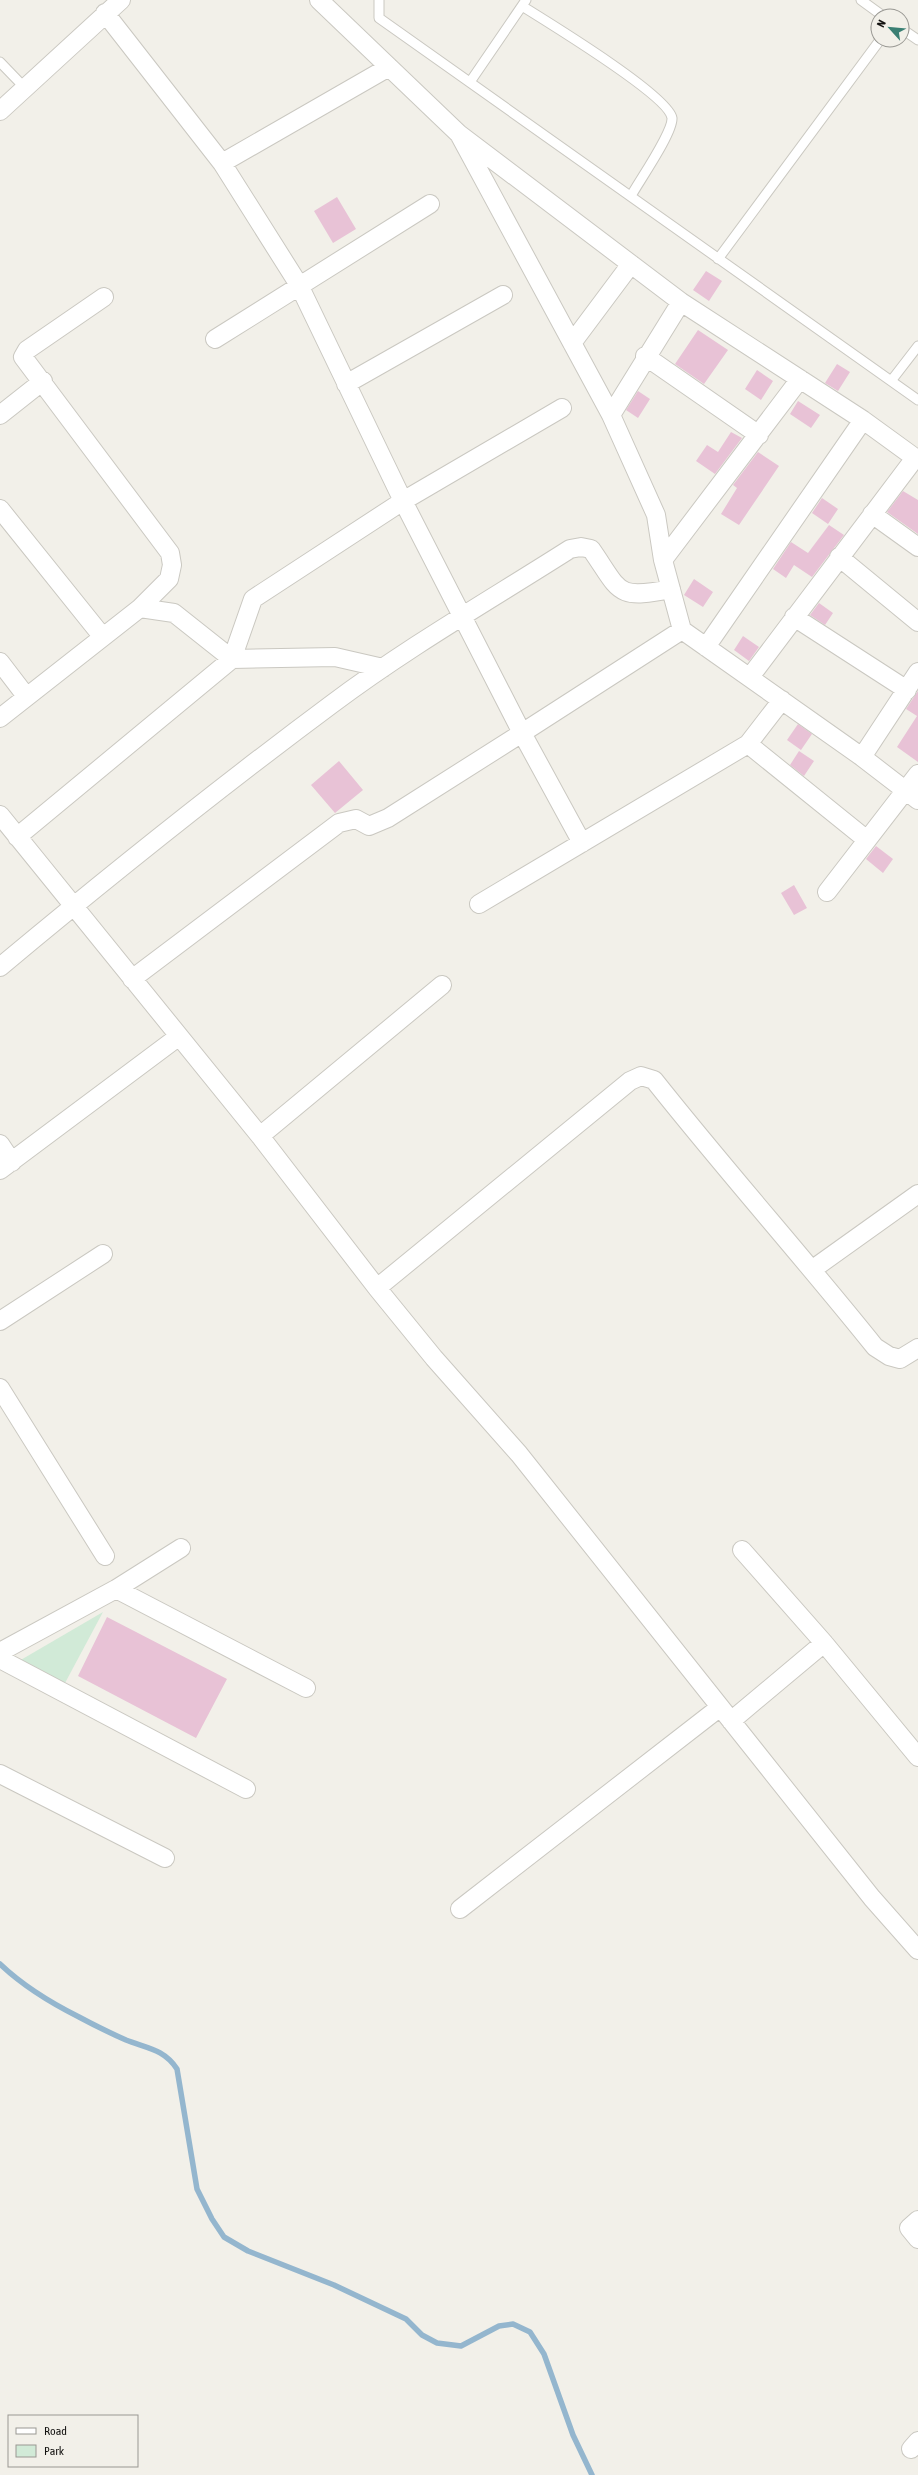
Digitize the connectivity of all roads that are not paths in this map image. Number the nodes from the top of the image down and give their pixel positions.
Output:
1 (121, 0) edge
2 (319, 0) edge
3 (379, 0) edge
4 (861, 0) edge
5 (524, 3) edge
6 (872, 8) edge
7 (105, 13) junction
8 (874, 48) edge
9 (0, 62) edge
10 (389, 67) junction
11 (470, 82) junction
12 (24, 88) junction
13 (0, 111) edge
14 (459, 134) junction
15 (222, 163) junction
16 (631, 196) junction
17 (430, 204) dead end
18 (718, 258) junction
19 (631, 264) junction
20 (299, 285) junction
21 (503, 295) dead end
22 (104, 297) dead end
23 (681, 302) junction
24 (215, 339) dead end
25 (572, 343) junction
26 (918, 346) edge
27 (645, 356) junction
28 (800, 379) junction
29 (43, 381) junction
30 (891, 381) junction
31 (346, 384) junction
32 (918, 400) edge
33 (562, 408) dead end
34 (0, 415) edge
35 (611, 415) junction
36 (863, 420) junction
37 (759, 435) junction
38 (917, 459) edge
39 (403, 502) junction
40 (0, 509) edge
41 (872, 514) junction
42 (918, 547) edge
43 (839, 557) junction
44 (663, 560) junction
45 (671, 589) junction
46 (140, 608) junction
47 (464, 616) junction
48 (794, 617) junction
49 (918, 622) edge
50 (682, 630) junction
51 (102, 636) junction
52 (706, 647) junction
53 (232, 658) junction
54 (0, 662) edge
55 (383, 668) junction
56 (918, 672) edge
57 (750, 677) junction
58 (907, 690) junction
59 (26, 696) junction
60 (782, 700) junction
61 (0, 718) edge
62 (522, 733) junction
63 (748, 744) junction
64 (862, 756) junction
65 (918, 774) edge
66 (911, 795) edge
67 (0, 815) edge
68 (17, 837) junction
69 (867, 840) junction
70 (582, 843) junction
71 (827, 892) dead end
72 (479, 904) dead end
73 (73, 906) junction
74 (0, 967) edge
75 (132, 979) junction
76 (442, 985) dead end
77 (178, 1037) junction
78 (260, 1136) junction
79 (0, 1144) edge
80 (6, 1166) edge
81 (918, 1194) edge
82 (103, 1254) dead end
83 (813, 1269) junction
84 (377, 1288) junction
85 (0, 1321) edge
86 (918, 1348) edge
87 (0, 1388) edge
88 (181, 1548) dead end
89 (742, 1550) dead end
90 (105, 1556) dead end
91 (116, 1589) junction
92 (824, 1643) junction
93 (2, 1649) edge
94 (306, 1688) dead end
95 (725, 1714) junction
96 (918, 1757) edge
97 (0, 1774) edge
98 (246, 1789) dead end
99 (165, 1858) dead end
100 (460, 1909) dead end
101 (918, 1950) edge
102 (918, 2220) edge
103 (918, 2239) edge

1 - 7 street
2 - 10 street
3 - 11 lane
4 - 6 lane
5 - 11 lane
5 - 16 lane
7 - 12 street
7 - 15 street
8 - 18 lane
9 - 12 lane
10 - 14 street
10 - 15 street
11 - 16 lane
12 - 13 street
14 - 19 street
14 - 25 street
15 - 20 street
16 - 18 lane
17 - 20 street
18 - 30 lane
19 - 23 street
19 - 25 street
20 - 24 street
20 - 31 street
21 - 31 street
22 - 29 street
23 - 27 street
23 - 28 street
25 - 35 street
26 - 30 lane
27 - 35 street
27 - 37 street
28 - 36 street
28 - 37 street
29 - 34 street
29 - 46 street
30 - 32 lane
31 - 39 street
33 - 39 street
35 - 44 street
36 - 38 street
36 - 52 street
37 - 44 street
38 - 41 street
39 - 47 street
39 - 53 street
40 - 51 street
41 - 42 street
41 - 43 street
43 - 48 street
43 - 49 street
44 - 45 street
45 - 47 street
45 - 50 street
46 - 51 street
46 - 53 street
47 - 55 street
47 - 62 street
48 - 57 street
48 - 58 street
50 - 52 street
50 - 62 street
51 - 59 street
52 - 57 street
53 - 55 street
53 - 68 street
54 - 59 street
55 - 73 street
56 - 58 street
57 - 60 street
58 - 64 street
59 - 61 street
60 - 63 street
60 - 64 street
62 - 70 street
62 - 75 street
63 - 69 street
63 - 70 street
64 - 66 street
65 - 66 street
66 - 69 street
67 - 68 street
68 - 73 street
69 - 71 street
70 - 72 street
73 - 74 street
73 - 75 street
75 - 77 street
76 - 78 street
77 - 78 street
77 - 80 street
78 - 84 street
79 - 80 street
81 - 83 street
82 - 85 street
83 - 84 street
83 - 86 street
84 - 95 street
87 - 90 street
88 - 91 street
89 - 92 street
91 - 93 street
91 - 94 street
92 - 95 street
92 - 96 street
93 - 98 street
95 - 100 street
95 - 101 street
97 - 99 street
102 - 103 street

